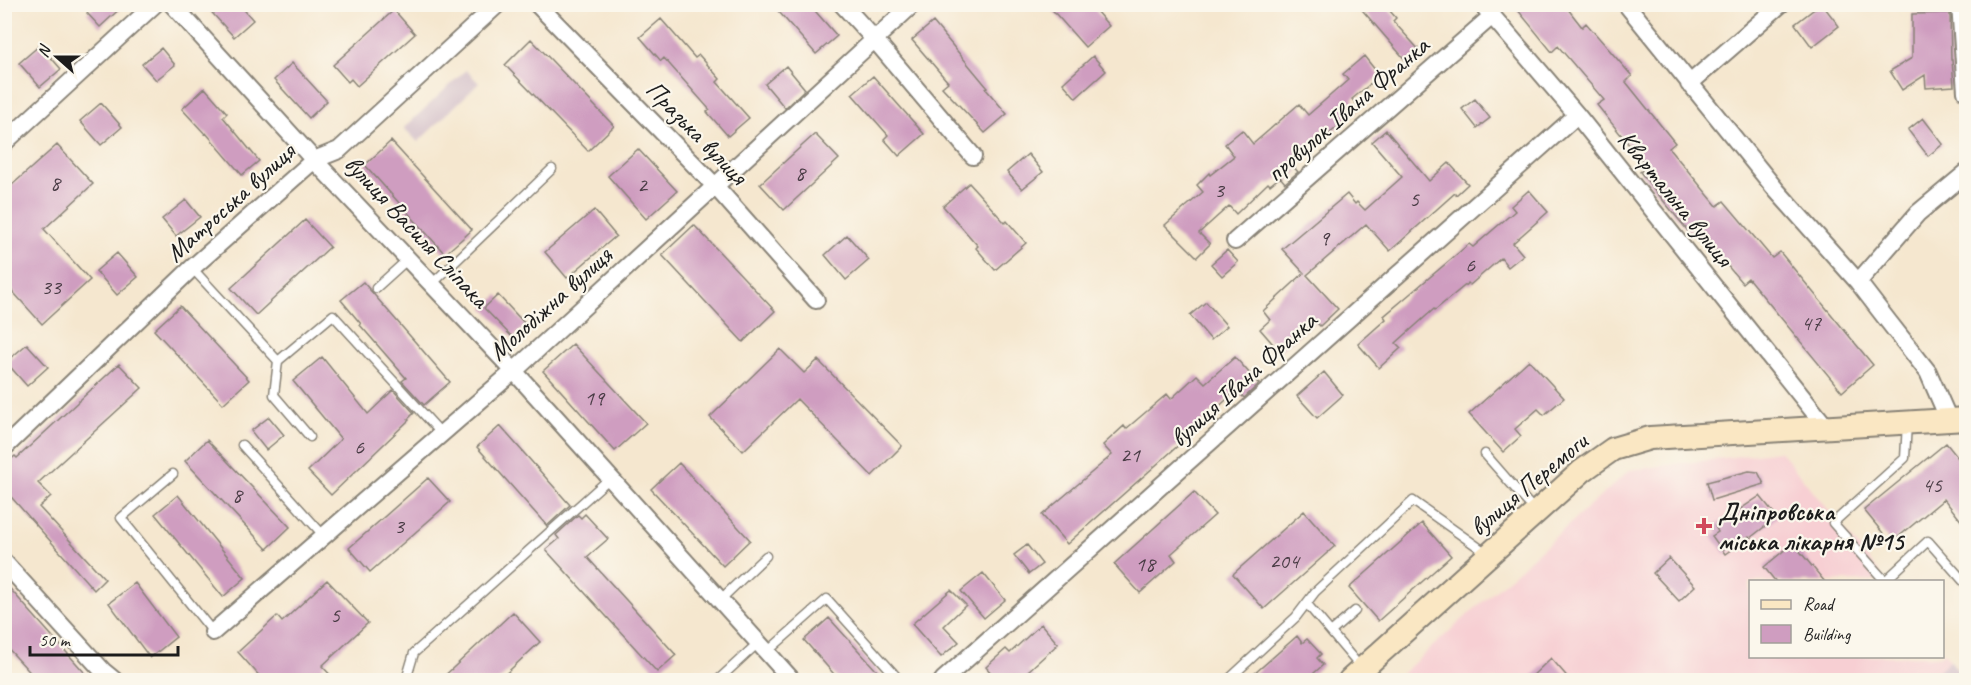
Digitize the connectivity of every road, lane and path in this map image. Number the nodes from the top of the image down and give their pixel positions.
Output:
1 (155, 4) edge
2 (172, 4) edge
3 (498, 4) edge
4 (537, 4) edge
5 (842, 4) edge
6 (914, 4) edge
7 (1626, 4) edge
8 (1781, 4) edge
9 (1960, 4) edge
10 (1487, 10) edge
11 (875, 40) junction
12 (1689, 84) junction
13 (1966, 92) edge
14 (1577, 115) junction
15 (4, 143) edge
16 (973, 156) dead end
17 (314, 160) junction
18 (552, 169) dead end
19 (1966, 173) edge
20 (716, 187) junction
21 (1235, 241) dead end
22 (408, 259) junction
23 (192, 268) junction
24 (1858, 282) junction
25 (432, 284) junction
26 (376, 288) dead end
27 (816, 300) dead end
28 (278, 361) junction
29 (514, 370) junction
30 (1958, 419) edge
31 (1907, 423) junction
32 (1826, 427) junction
33 (441, 433) junction
34 (310, 437) dead end
35 (242, 444) dead end
36 (4, 448) edge
37 (1485, 454) dead end
38 (174, 474) dead end
39 (610, 478) junction
40 (1536, 512) junction
41 (324, 536) junction
42 (1488, 554) junction
43 (766, 556) dead end
44 (4, 562) edge
45 (1884, 580) edge
46 (1886, 580) edge
47 (1966, 584) edge
48 (720, 600) junction
49 (1307, 604) junction
50 (1354, 611) dead end
51 (213, 632) joint
52 (1331, 632) junction
53 (762, 647) junction
54 (895, 675) dead end
55 (1356, 675) edge
56 (114, 681) edge
57 (406, 681) edge
58 (718, 681) edge
59 (792, 681) edge
60 (943, 681) edge
61 (1228, 681) edge

1 - 15 street
2 - 17 street, вулиця Василя Сліпака
3 - 17 street, Матроська вулиця
4 - 20 street, Празька вулиця
5 - 11 street
6 - 11 street, Молодіжна вулиця
7 - 12 street
8 - 12 street
9 - 13 street
10 - 14 street, Квартальна вулиця
10 - 21 street, провулок Івана Франка
11 - 16 street
11 - 20 street, Молодіжна вулиця
12 - 24 street
14 - 32 street, Квартальна вулиця
14 - 60 street, вулиця Івана Франка
17 - 22 street, вулиця Василя Сліпака
17 - 23 street, Матроська вулиця
18 - 25 lane
19 - 24 street
20 - 27 street, Празька вулиця
20 - 29 street, Молодіжна вулиця
22 - 25 street, вулиця Василя Сліпака
22 - 26 lane
23 - 28 lane
23 - 36 street, Матроська вулиця
24 - 30 street
25 - 29 street, вулиця Василя Сліпака
28 - 33 lane
28 - 34 lane
29 - 33 street, Молодіжна вулиця
29 - 39 street, вулиця Василя Сліпака
30 - 31 street, вулиця Перемоги
31 - 32 street, вулиця Перемоги
31 - 45 lane
32 - 40 street, вулиця Перемоги
33 - 41 street, Молодіжна вулиця
35 - 41 lane
37 - 40 lane
38 - 51 lane
39 - 48 street, вулиця Василя Сліпака
39 - 57 lane
40 - 42 street, вулиця Перемоги
41 - 51 street, Молодіжна вулиця
42 - 49 lane
42 - 55 street, вулиця Перемоги
43 - 48 lane
44 - 56 street
46 - 47 lane
48 - 53 street, вулиця Василя Сліпака
49 - 52 lane
49 - 61 lane
50 - 52 lane
52 - 55 lane
53 - 54 lane
53 - 58 lane
53 - 59 street, вулиця Василя Сліпака

